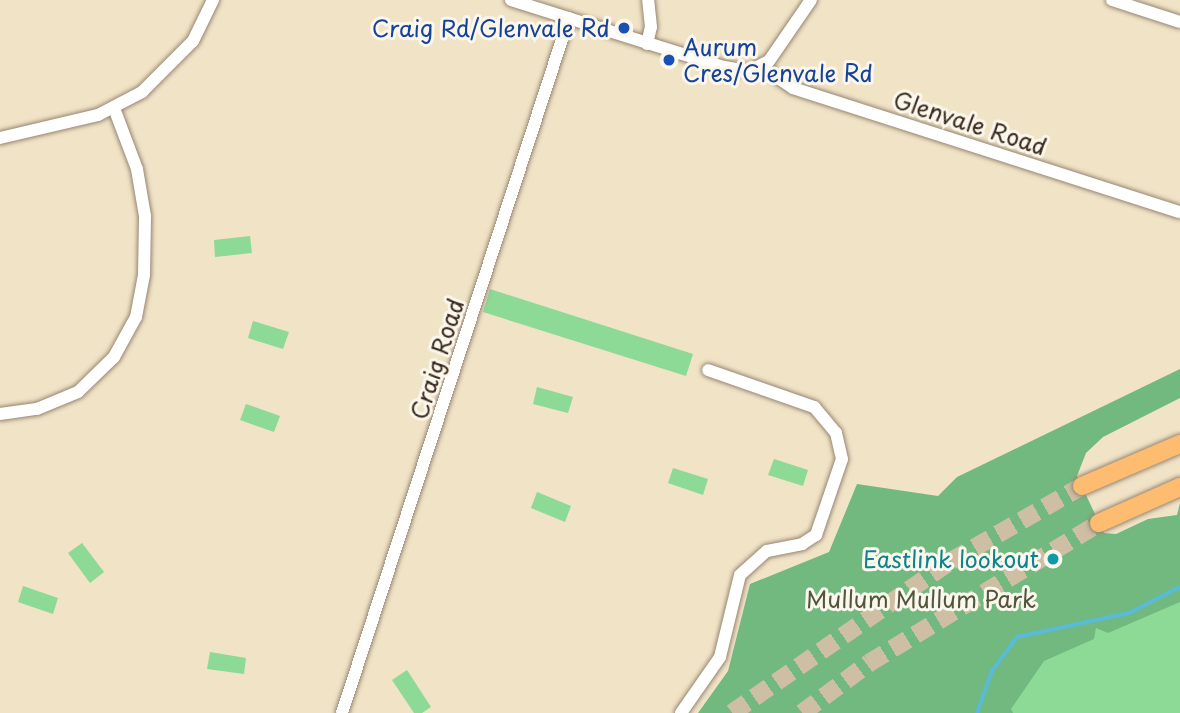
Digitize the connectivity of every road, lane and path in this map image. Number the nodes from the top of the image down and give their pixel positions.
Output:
1 (213, 0) edge
2 (511, 0) edge
3 (648, 0) edge
4 (811, 0) edge
5 (1112, 0) edge
6 (569, 19) junction
7 (1180, 22) edge
8 (647, 44) junction
9 (762, 67) junction
10 (114, 108) junction
11 (0, 138) edge
12 (1180, 212) edge
13 (708, 370) dead end
14 (0, 414) edge
15 (1180, 444) edge
16 (1082, 486) tunnel mouth
17 (1180, 487) edge
18 (1099, 523) tunnel mouth
19 (342, 713) edge
20 (681, 713) edge

1 - 10 street
2 - 6 street
3 - 8 street
4 - 9 street
5 - 7 street
6 - 8 street
6 - 19 street, Craig Road
8 - 9 street
9 - 12 street, Glenvale Road
10 - 11 street
10 - 14 street
13 - 20 street
15 - 16 highway
17 - 18 highway

